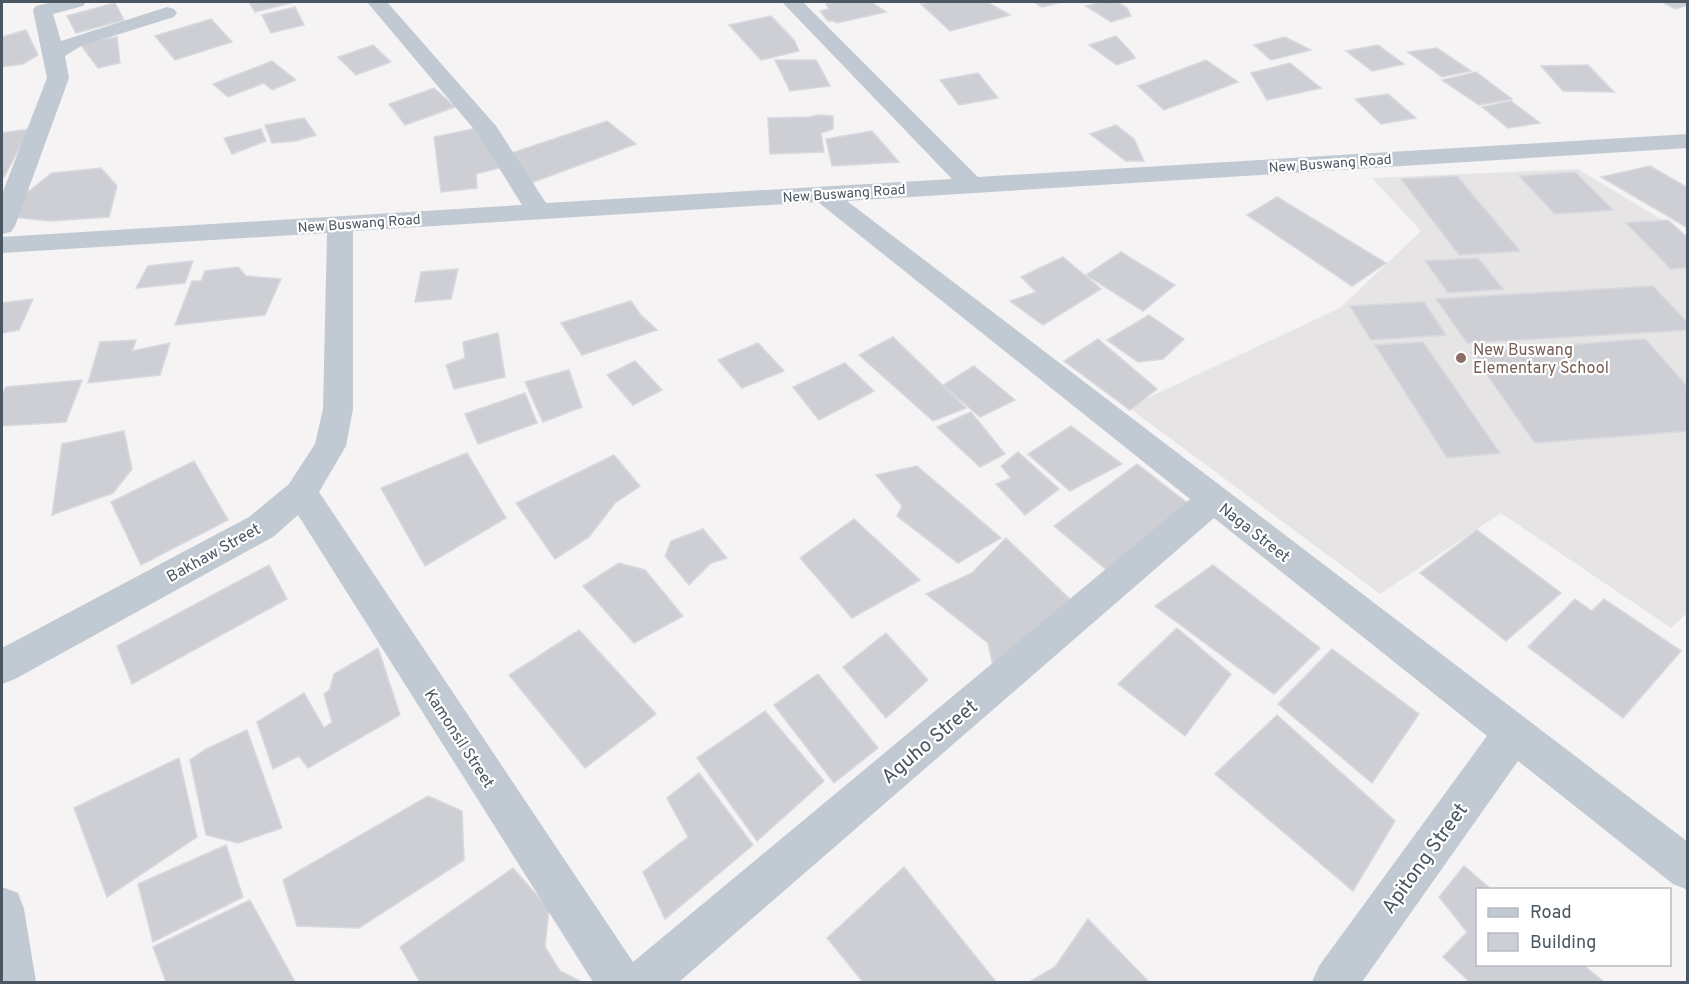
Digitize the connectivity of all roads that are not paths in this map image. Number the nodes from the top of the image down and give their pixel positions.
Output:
1 (76, 2) edge
2 (377, 2) edge
3 (792, 2) edge
4 (167, 13) dead end
5 (54, 54) junction
6 (1688, 141) edge
7 (972, 185) junction
8 (823, 194) junction
9 (538, 212) junction
10 (340, 224) junction
11 (2, 226) edge
12 (2, 245) edge
13 (302, 493) junction
14 (1213, 500) junction
15 (2, 667) edge
16 (1514, 734) junction
17 (1688, 869) edge
18 (2, 909) edge
19 (13, 982) edge
20 (619, 982) edge
21 (644, 982) edge
22 (1335, 982) edge

1 - 5 street
2 - 9 street
3 - 7 street
4 - 5 street
5 - 11 street
6 - 7 street, New Buswang Road
7 - 8 street, New Buswang Road
8 - 9 street, New Buswang Road
8 - 14 street, Naga Street
9 - 10 street, New Buswang Road
10 - 12 street, New Buswang Road
10 - 13 street, Bakhaw Street
13 - 15 street, Bakhaw Street
13 - 20 street, Kamonsil Street
14 - 16 street, Naga Street
14 - 21 street, Aguho Street
16 - 17 street, Naga Street
16 - 22 street, Apitong Street
18 - 19 street

